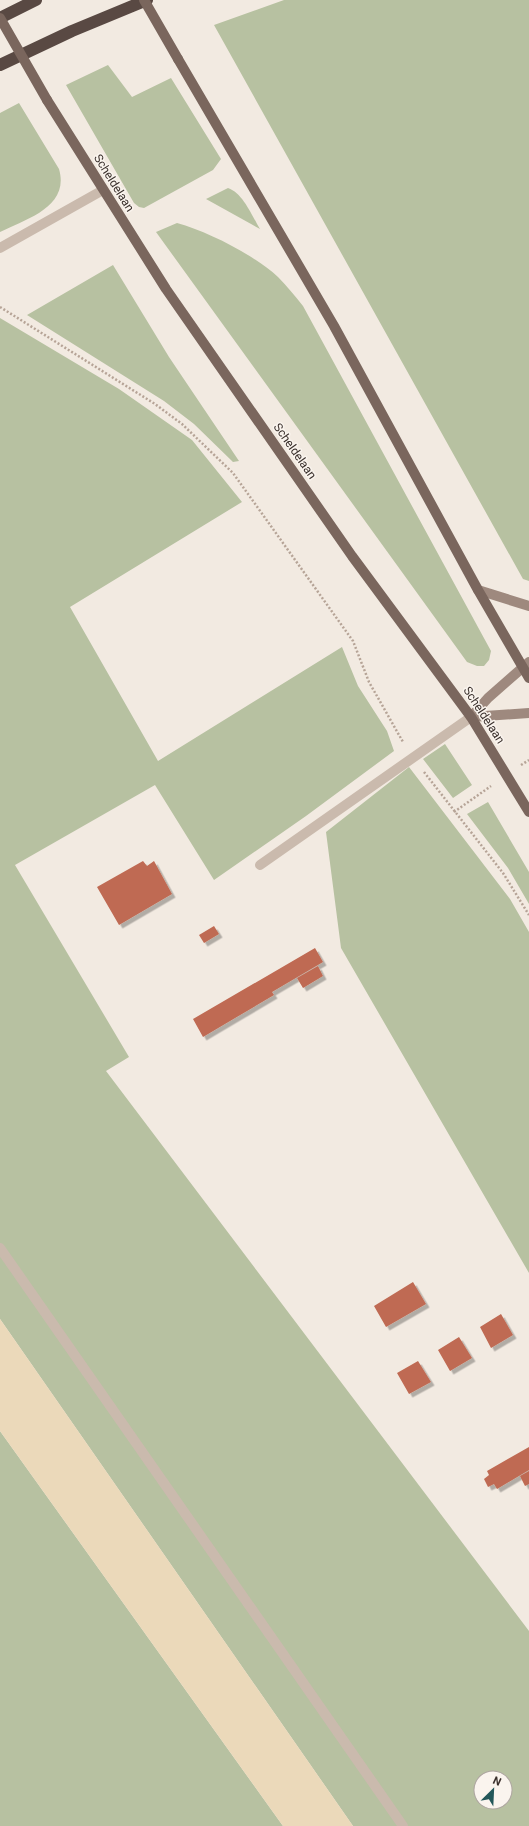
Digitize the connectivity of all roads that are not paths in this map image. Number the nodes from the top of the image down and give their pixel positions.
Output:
1 (36, 0) edge
2 (144, 0) edge
3 (147, 0) edge
4 (0, 18) edge
5 (0, 65) edge
6 (103, 190) junction
7 (0, 248) edge
8 (478, 590) junction
9 (529, 606) edge
10 (526, 665) edge
11 (529, 678) edge
12 (529, 712) edge
13 (471, 716) junction
14 (529, 812) edge
15 (260, 865) dead end
16 (0, 1248) edge
17 (403, 1826) edge

1 - 4 highway
2 - 8 main road, bridge
3 - 5 highway
4 - 6 main road, Scheldelaan, bridge
6 - 7 lane
6 - 13 main road, Scheldelaan
8 - 9 street
8 - 10 main road
10 - 11 main road
10 - 13 street
12 - 13 street
13 - 14 main road, Scheldelaan
13 - 15 lane
16 - 17 lane

